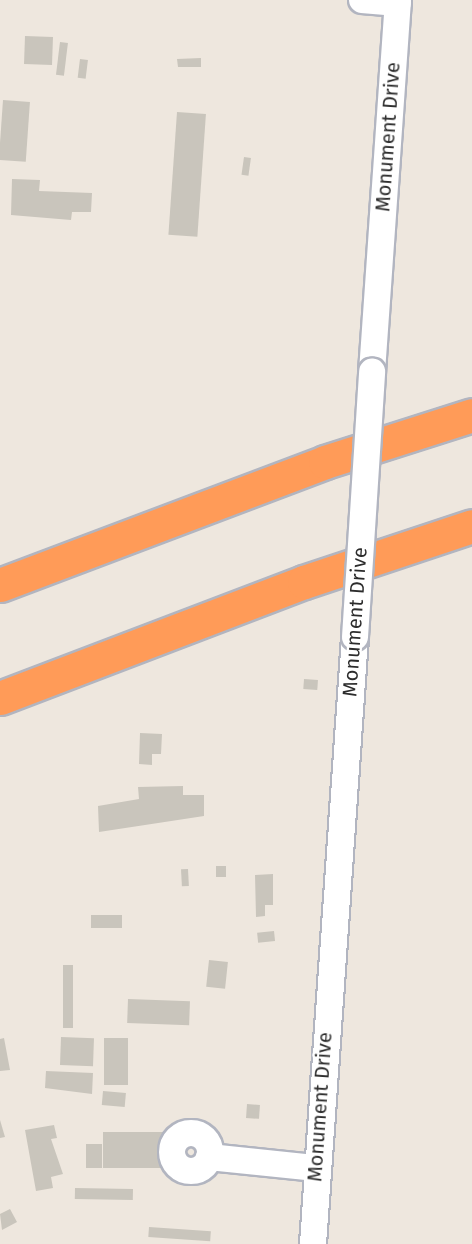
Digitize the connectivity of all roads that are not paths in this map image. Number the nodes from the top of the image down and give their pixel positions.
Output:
1 (362, 0) edge
2 (398, 2) edge
3 (472, 415) edge
4 (472, 526) edge
5 (0, 585) edge
6 (0, 698) edge
7 (209, 1157) dead end
8 (316, 1168) junction
9 (313, 1244) edge

1 - 2 street
2 - 8 street, Monument Drive, bridge
3 - 5 highway
4 - 6 highway
7 - 8 street
8 - 9 street, Monument Drive

